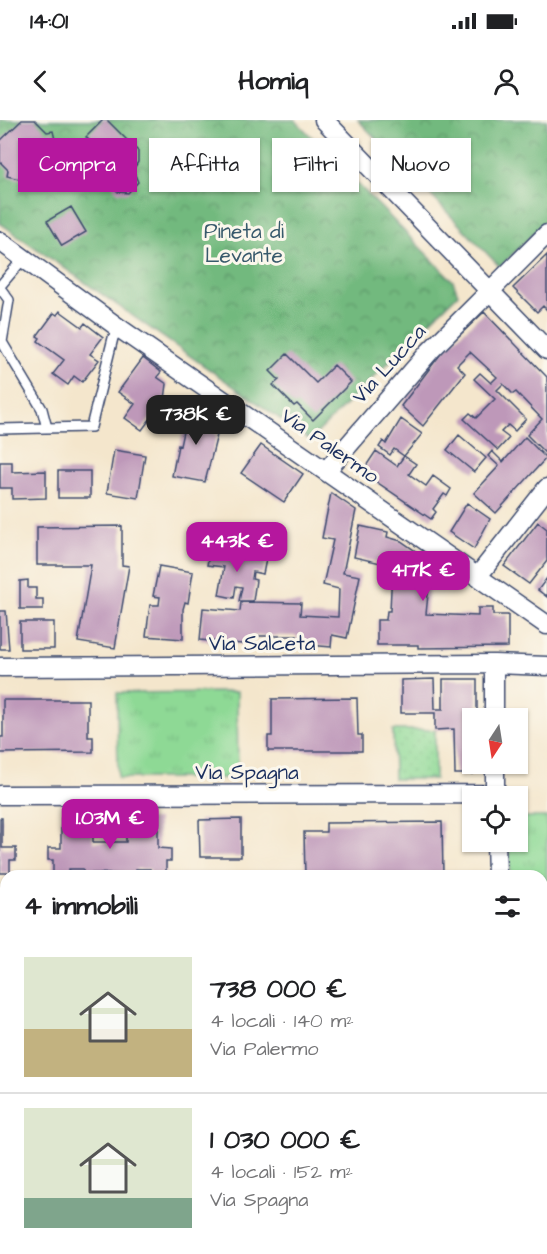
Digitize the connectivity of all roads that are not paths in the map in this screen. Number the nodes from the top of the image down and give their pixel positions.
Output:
1 (324, 120) edge
2 (547, 234) edge
3 (0, 242) edge
4 (23, 258) junction
5 (0, 287) edge
6 (489, 291) junction
7 (119, 328) junction
8 (547, 350) edge
9 (47, 428) junction
10 (0, 429) edge
11 (326, 471) junction
12 (547, 488) edge
13 (478, 576) junction
14 (546, 625) edge
15 (547, 650) edge
16 (547, 660) edge
17 (494, 664) junction
18 (525, 665) junction
19 (547, 666) edge
20 (0, 667) edge
21 (494, 708) edge
22 (0, 795) edge
23 (462, 795) edge
24 (496, 852) edge
25 (497, 870) edge

1 - 6 street
2 - 6 street, Via Lucca
3 - 4 street, Via Palermo
4 - 5 lane
4 - 7 street, Via Palermo
5 - 9 lane
6 - 8 street
6 - 11 street, Via Lucca
7 - 9 lane
7 - 11 street, Via Palermo
9 - 10 lane
11 - 13 street, Via Palermo
12 - 13 street
13 - 14 street, Via Palermo
15 - 18 street
16 - 18 street, Via Salceta
17 - 18 street, Via Salceta
17 - 20 street, Via Salceta
17 - 21 street
18 - 19 street, Via Salceta
22 - 23 street, Via Spagna
24 - 25 street

